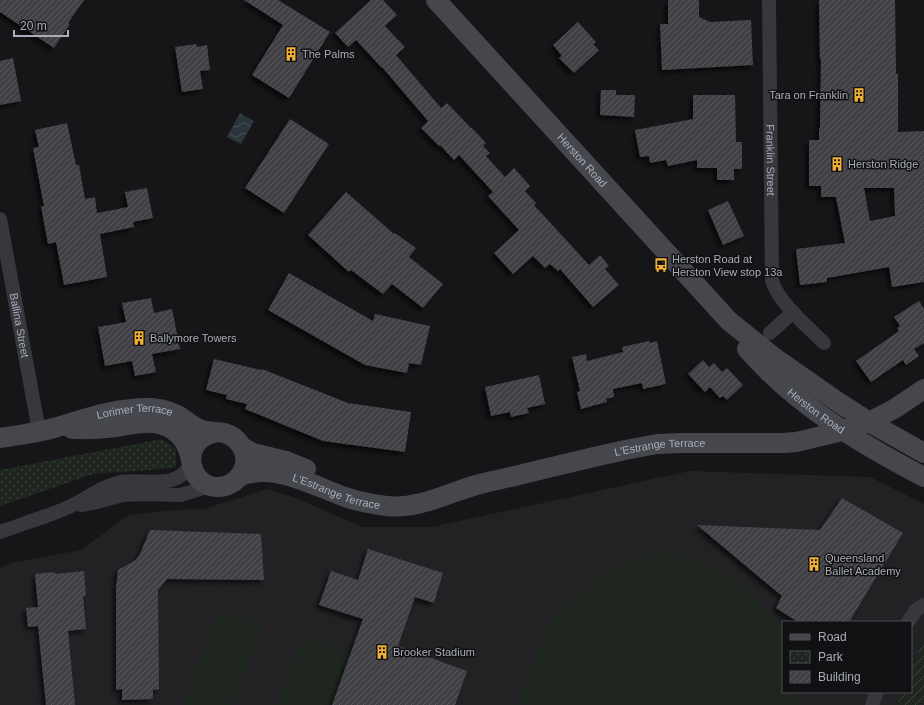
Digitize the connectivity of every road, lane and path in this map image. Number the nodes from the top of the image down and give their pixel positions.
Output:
1 (436, 0) edge
2 (769, 0) edge
3 (0, 219) edge
4 (794, 312) junction
5 (729, 321) junction
6 (770, 333) dead end
7 (824, 343) dead end
8 (924, 389) edge
9 (868, 422) junction
10 (46, 430) junction
11 (843, 431) junction
12 (214, 433) junction
13 (0, 438) edge
14 (242, 447) junction
15 (924, 453) edge
16 (191, 461) junction
17 (240, 476) junction
18 (924, 477) edge
19 (216, 487) junction
20 (430, 495) junction
21 (71, 506) junction
22 (0, 532) edge
23 (924, 605) edge
24 (909, 621) edge
25 (877, 693) edge
26 (872, 705) edge

1 - 5 street, Herston Road
2 - 4 street, Franklin Street
3 - 10 street, Ballina Street
4 - 6 street
4 - 7 street, Franklin Street
5 - 9 street, Herston Road
5 - 11 street, Herston Road
8 - 9 street, L'Estrange Terrace
9 - 11 street, L'Estrange Terrace
9 - 15 street, Herston Road
10 - 12 street, Lorimer Terrace
10 - 13 street, Lorimer Terrace
10 - 16 street, Lorimer Terrace
11 - 18 street, Herston Road
11 - 20 street, L'Estrange Terrace
12 - 14 street, L'Estrange Terrace
12 - 16 street, L'Estrange Terrace
14 - 17 street
14 - 20 street, L'Estrange Terrace
16 - 19 street
16 - 21 street, L'Estrange Terrace
17 - 19 street, L'Estrange Terrace
17 - 20 street, L'Estrange Terrace
19 - 21 street, L'Estrange Terrace
21 - 22 street, L'Estrange Terrace
23 - 24 street
25 - 26 street

